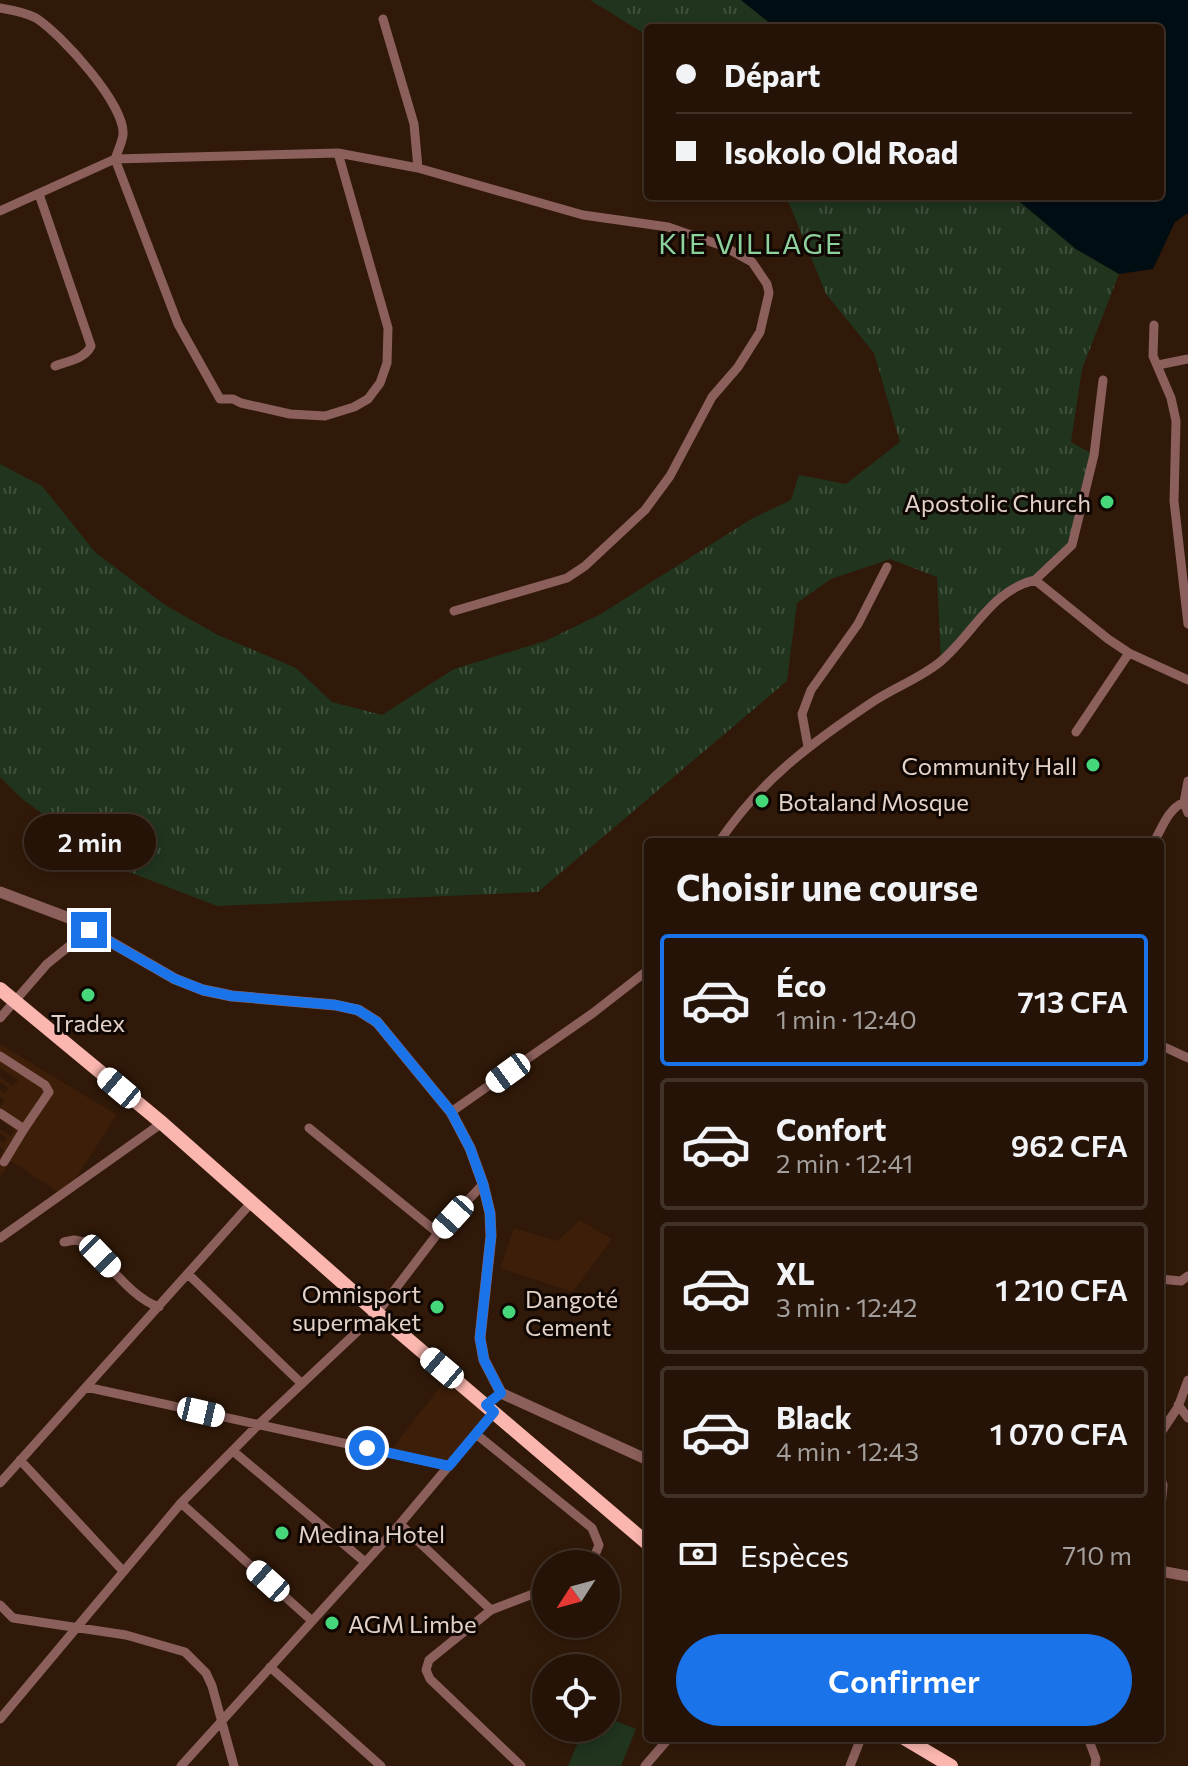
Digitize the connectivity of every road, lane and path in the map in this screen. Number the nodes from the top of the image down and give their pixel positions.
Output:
1 (0, 8) edge
2 (383, 19) dead end
3 (338, 153) junction
4 (115, 159) junction
5 (418, 168) junction
6 (39, 194) junction
7 (0, 211) edge
8 (1154, 325) dead end
9 (1188, 359) edge
10 (1158, 365) junction
11 (55, 366) dead end
12 (1103, 380) dead end
13 (887, 567) dead end
14 (1035, 580) junction
15 (454, 611) dead end
16 (1188, 624) edge
17 (1129, 653) junction
18 (1188, 680) edge
19 (1076, 732) dead end
20 (808, 747) junction
21 (1188, 781) edge
22 (1184, 802) junction
23 (1188, 813) edge
24 (722, 838) edge
25 (1156, 838) edge
26 (0, 892) edge
27 (89, 930) junction
28 (644, 973) edge
29 (0, 989) edge
30 (13, 1000) junction
31 (0, 1018) edge
32 (1164, 1047) edge
33 (0, 1056) edge
34 (1188, 1058) edge
35 (451, 1112) junction
36 (0, 1113) edge
37 (162, 1123) junction
38 (309, 1128) dead end
39 (24, 1129) junction
40 (1, 1164) edge
41 (483, 1184) junction
42 (251, 1203) junction
43 (438, 1233) junction
44 (0, 1238) edge
45 (64, 1242) dead end
46 (188, 1274) junction
47 (1188, 1276) edge
48 (1164, 1279) edge
49 (159, 1307) junction
50 (377, 1313) junction
51 (1188, 1380) edge
52 (302, 1384) junction
53 (86, 1387) junction
54 (501, 1393) junction
55 (1178, 1405) junction
56 (490, 1408) junction
57 (1188, 1418) edge
58 (258, 1425) junction
59 (1164, 1428) edge
60 (476, 1434) junction
61 (233, 1451) junction
62 (644, 1458) edge
63 (20, 1460) junction
64 (449, 1466) junction
65 (0, 1483) edge
66 (181, 1503) junction
67 (400, 1524) junction
68 (644, 1541) edge
69 (597, 1550) edge
70 (365, 1562) junction
71 (123, 1571) junction
72 (1164, 1572) edge
73 (1188, 1576) edge
74 (532, 1594) edge
75 (0, 1605) edge
76 (491, 1610) junction
77 (311, 1620) junction
78 (78, 1626) junction
79 (270, 1667) junction
80 (0, 1719) edge
81 (221, 1722) junction
82 (666, 1742) edge
83 (859, 1742) edge
84 (911, 1742) edge
85 (1090, 1742) edge
86 (181, 1766) edge
87 (234, 1766) edge
88 (381, 1766) edge
89 (521, 1766) edge
90 (645, 1766) edge
91 (850, 1766) edge
92 (951, 1766) edge
93 (1095, 1766) edge

1 - 4 street
2 - 5 street
3 - 4 street
3 - 4 street
3 - 5 street
4 - 6 street
5 - 15 street
6 - 7 street
6 - 11 street
8 - 10 street
9 - 10 street
10 - 16 street
12 - 14 street
13 - 20 street
14 - 17 street
14 - 20 street
17 - 18 street
17 - 19 street
20 - 24 street
21 - 22 street
22 - 23 street
22 - 25 street
26 - 27 street
27 - 30 street
27 - 35 street
28 - 35 street
29 - 30 highway
30 - 31 street
30 - 37 highway
32 - 34 street
33 - 39 street
35 - 41 street
36 - 39 street
37 - 42 highway
37 - 44 street
38 - 43 street
39 - 40 street
41 - 43 street
41 - 54 street
42 - 46 street
42 - 50 highway
43 - 50 street
45 - 49 street
46 - 49 street
46 - 52 street
47 - 48 street
49 - 53 street
50 - 52 street
50 - 56 highway
51 - 55 street
52 - 58 street
53 - 58 street
53 - 63 street
54 - 56 street
54 - 62 street
55 - 57 street
55 - 59 street
56 - 60 street
56 - 68 highway
58 - 61 street
58 - 64 street
60 - 64 street
60 - 69 street
61 - 66 street
61 - 70 street
63 - 65 street
63 - 71 street
64 - 67 street
66 - 71 street
66 - 77 street
67 - 70 street
67 - 76 street
70 - 77 street
71 - 78 street
72 - 73 street
74 - 76 street
75 - 78 street
76 - 89 street
77 - 79 street
78 - 80 street
78 - 81 street
79 - 81 street
79 - 88 street
81 - 86 street
81 - 87 street
82 - 90 street
83 - 91 street
84 - 92 highway
85 - 93 street

